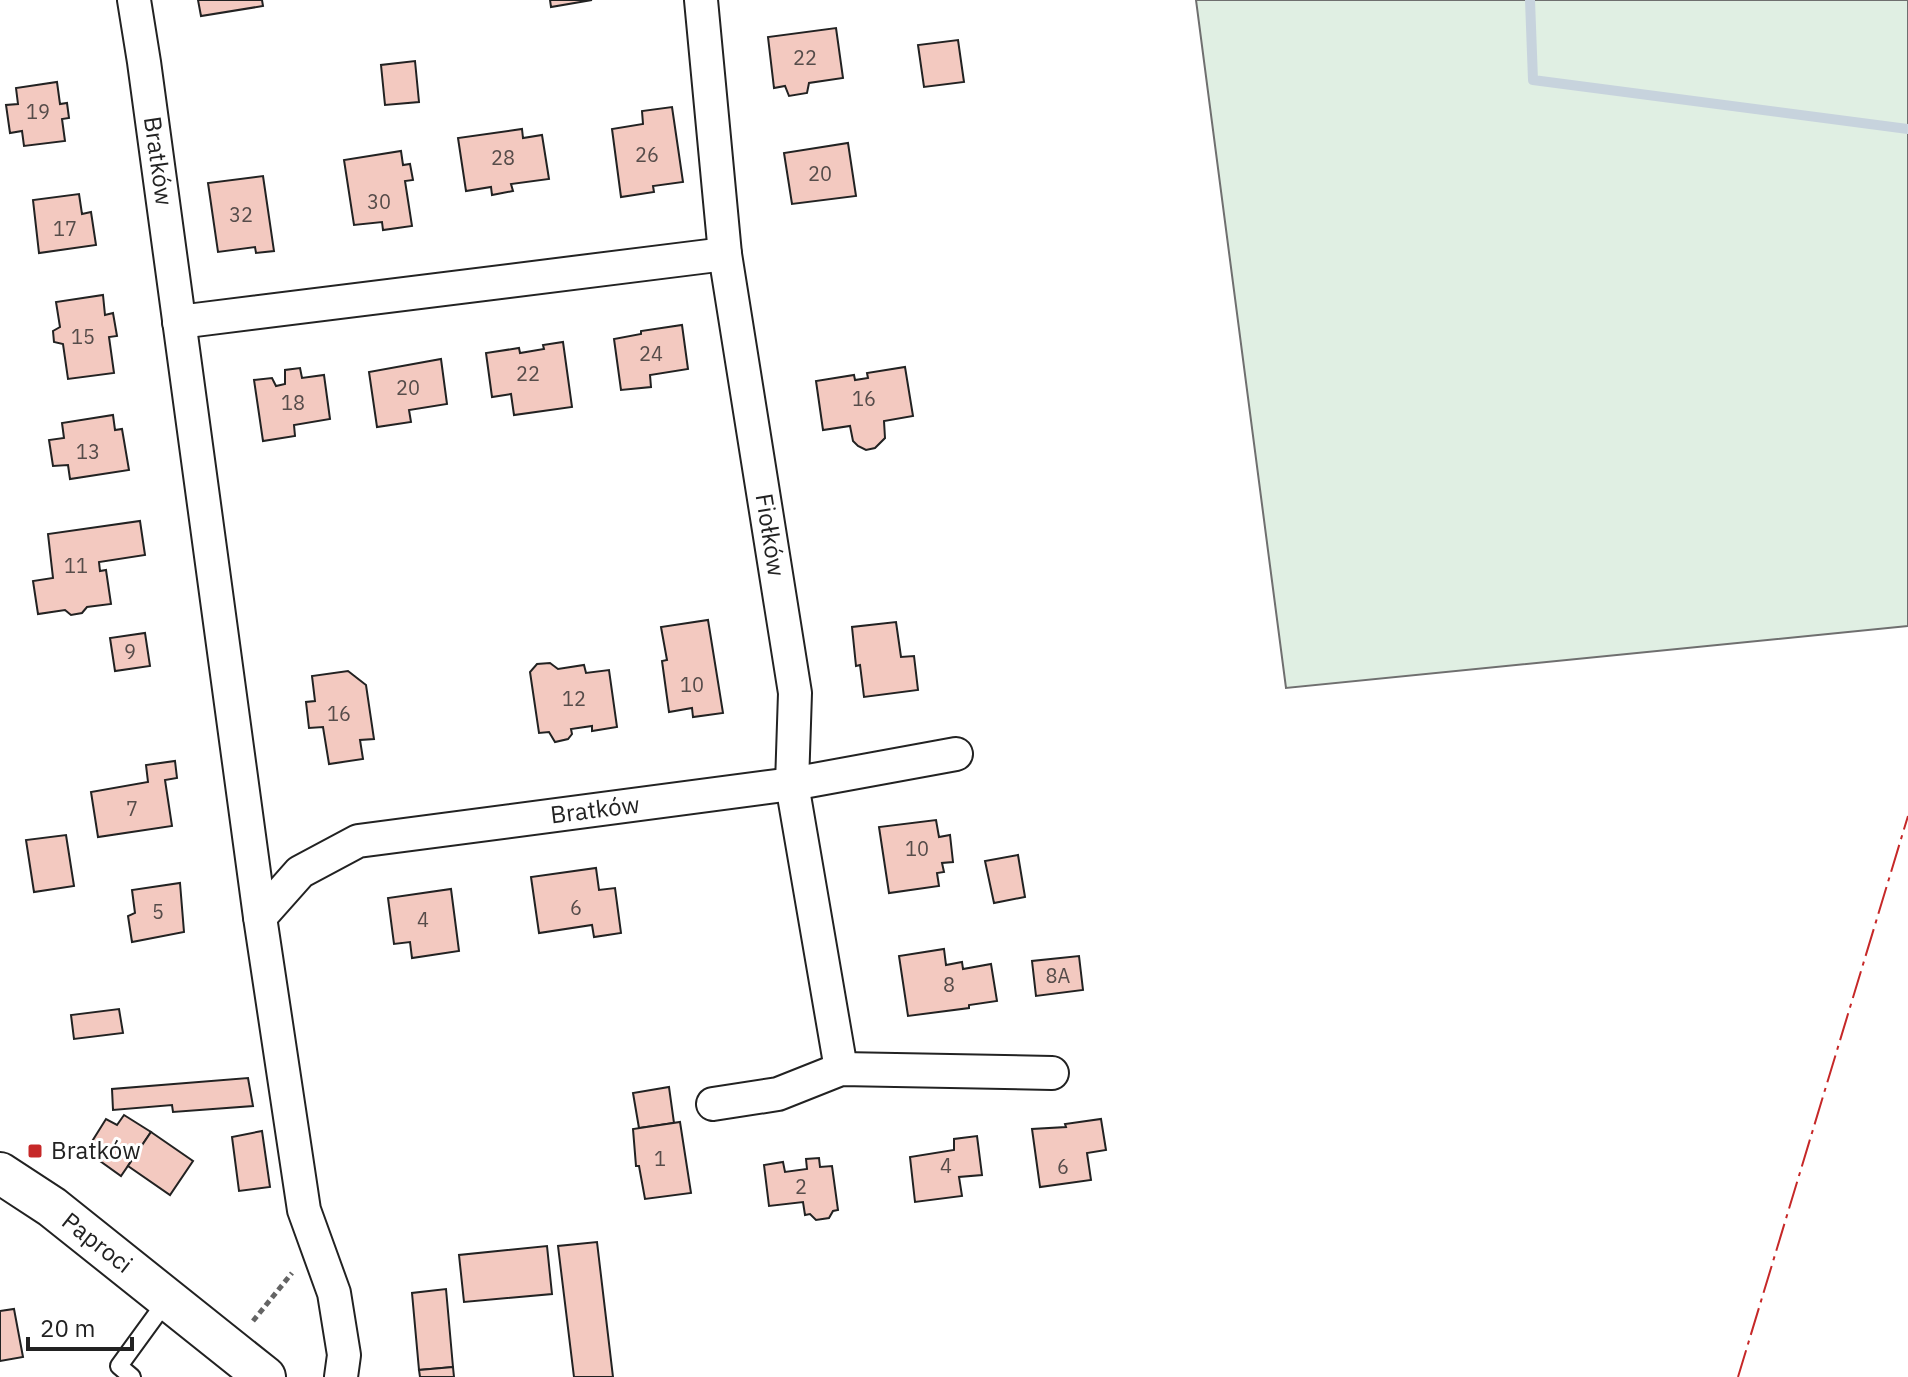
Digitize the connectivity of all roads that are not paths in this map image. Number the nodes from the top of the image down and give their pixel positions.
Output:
1 (134, 0) edge
2 (701, 0) edge
3 (725, 254) junction
4 (179, 322) junction
5 (956, 754) dead end
6 (792, 784) junction
7 (260, 917) junction
8 (841, 1069) junction
9 (1052, 1073) dead end
10 (713, 1104) dead end
11 (0, 1173) edge
12 (168, 1299) junction
13 (120, 1373) edge
14 (265, 1377) edge
15 (341, 1377) edge

1 - 4 street, Bratków
2 - 3 street, Fiołków
3 - 4 street
3 - 6 street, Fiołków
4 - 7 street, Bratków
5 - 6 street, Bratków
6 - 7 street, Bratków
6 - 8 street, Fiołków
7 - 15 street, Bratków
8 - 9 street
8 - 10 street
11 - 12 street, Paproci
12 - 13 lane
12 - 14 street, Paproci

